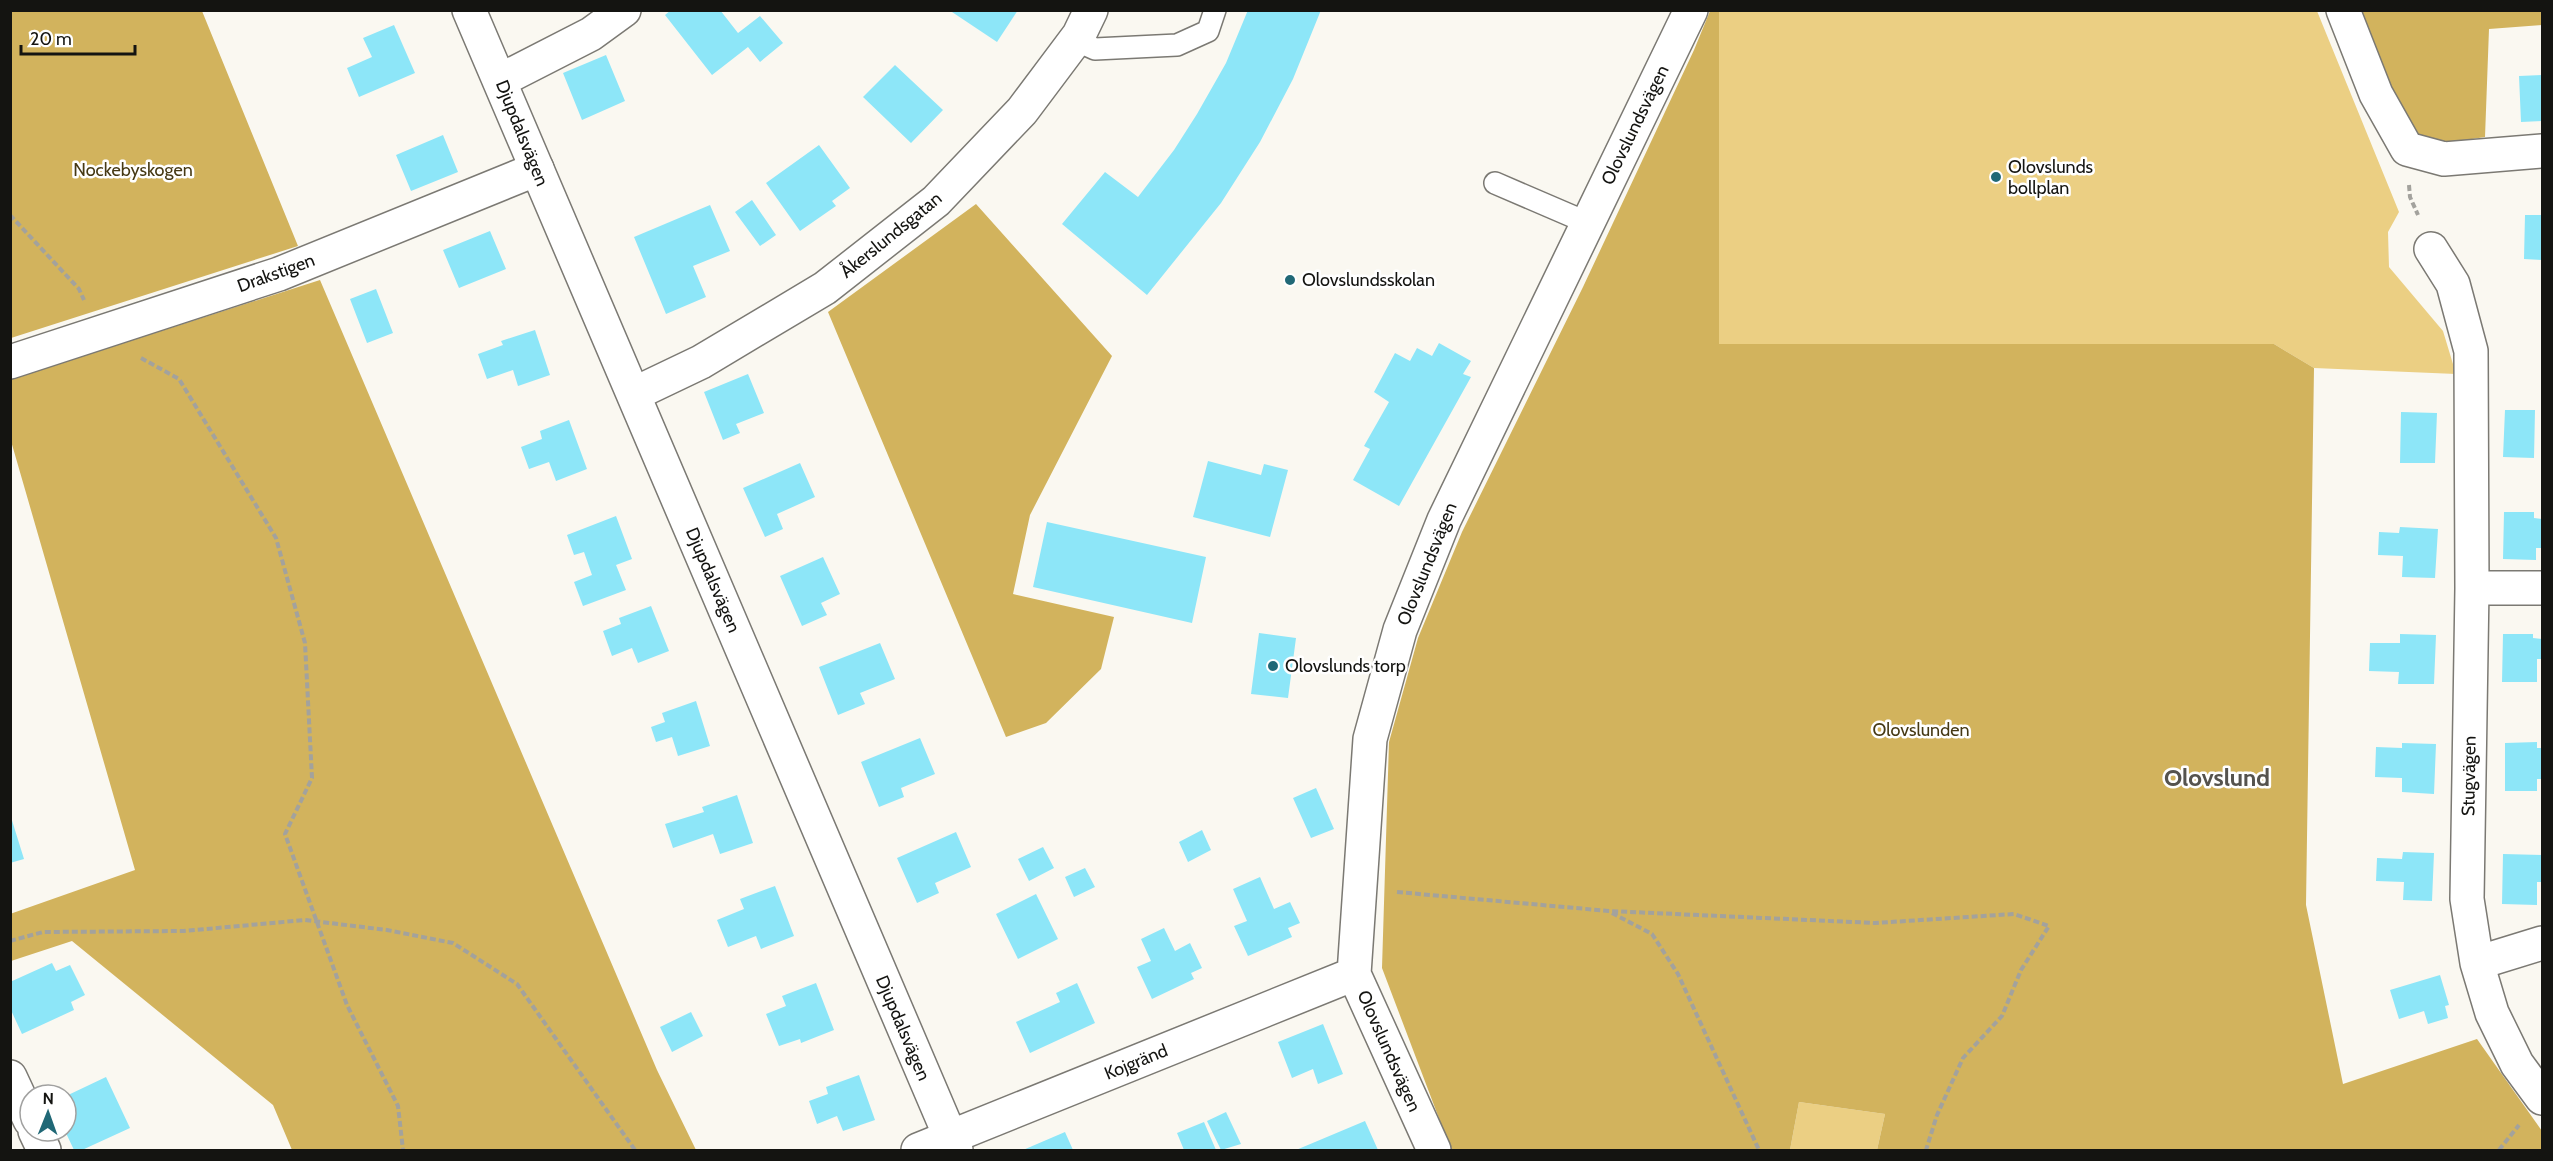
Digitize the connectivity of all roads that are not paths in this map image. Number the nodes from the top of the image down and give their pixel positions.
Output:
1 (470, 10) edge
2 (624, 10) edge
3 (1091, 10) edge
4 (1215, 10) edge
5 (1691, 10) edge
6 (2343, 10) edge
7 (1075, 40) junction
8 (501, 80) junction
9 (2542, 151) edge
10 (537, 169) junction
11 (1496, 183) dead end
12 (1588, 223) junction
13 (2432, 249) road end
14 (10, 362) edge
15 (634, 394) junction
16 (2472, 588) junction
17 (2542, 588) edge
18 (2542, 943) edge
19 (2477, 963) junction
20 (1354, 974) junction
21 (10, 1077) edge
22 (18, 1094) edge
23 (2542, 1098) edge
24 (953, 1144) edge
25 (918, 1150) edge
26 (1434, 1150) edge

1 - 8 street, Djupdalsvägen
2 - 8 street
3 - 7 street, Åkerslundsgatan
4 - 7 lane
5 - 12 street, Olovslundsvägen
6 - 9 street
7 - 15 street, Åkerslundsgatan
8 - 10 street, Djupdalsvägen
10 - 14 street, Drakstigen
10 - 15 street, Djupdalsvägen
11 - 12 lane
12 - 20 street, Olovslundsvägen
13 - 16 street, Stugvägen
15 - 24 street, Djupdalsvägen
16 - 17 street
16 - 19 street, Stugvägen
18 - 19 street
19 - 23 street, Stugvägen
20 - 24 street, Kojgränd
20 - 26 street, Olovslundsvägen
21 - 22 street
24 - 25 street, Kojgränd

